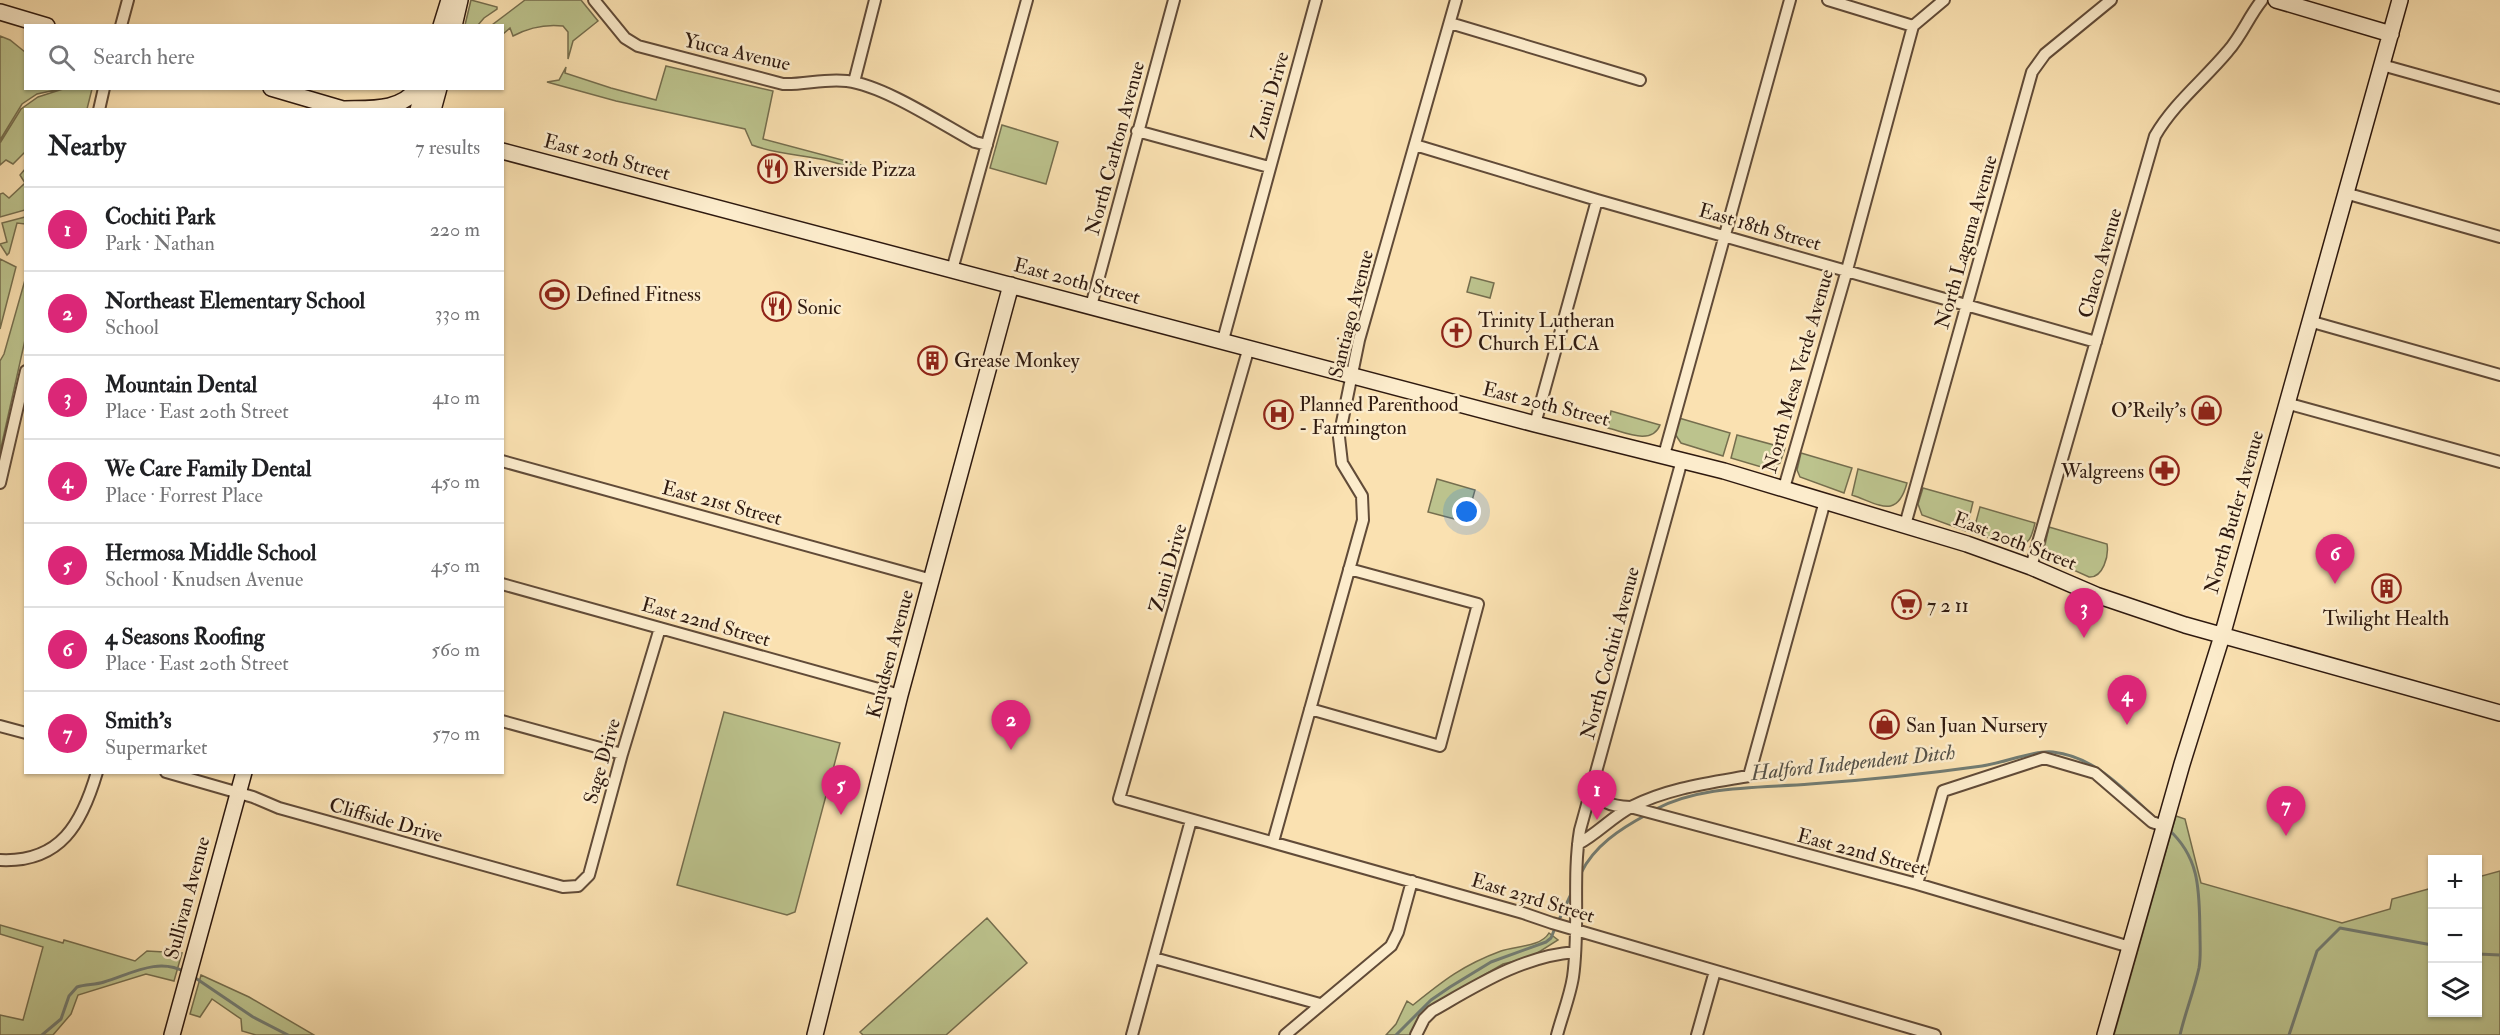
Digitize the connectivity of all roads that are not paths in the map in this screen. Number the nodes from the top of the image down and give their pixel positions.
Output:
1 (128, 0) edge
2 (449, 0) edge
3 (460, 0) edge
4 (594, 0) edge
5 (875, 0) edge
6 (1027, 0) edge
7 (1174, 0) edge
8 (1316, 0) edge
9 (1456, 0) edge
10 (1790, 0) edge
11 (1828, 0) edge
12 (1944, 0) edge
13 (2111, 0) edge
14 (2262, 0) edge
15 (2276, 0) edge
16 (2400, 0) edge
17 (0, 12) edge
18 (1450, 22) junction
19 (40, 24) edge
20 (122, 24) edge
21 (442, 24) edge
22 (454, 24) edge
23 (1913, 26) junction
24 (2391, 34) junction
25 (2382, 65) junction
26 (1640, 80) dead end
27 (854, 82) junction
28 (104, 90) edge
29 (278, 90) edge
30 (416, 90) edge
31 (423, 90) edge
32 (438, 90) edge
33 (2500, 98) edge
34 (99, 108) edge
35 (341, 108) edge
36 (359, 108) edge
37 (419, 108) edge
38 (433, 108) edge
39 (1137, 131) junction
40 (987, 145) junction
41 (1415, 145) junction
42 (504, 152) edge
43 (1269, 167) junction
44 (2345, 193) junction
45 (1597, 200) junction
46 (1724, 236) junction
47 (2500, 237) edge
48 (952, 270) junction
49 (1847, 270) junction
50 (1011, 285) junction
51 (1968, 305) junction
52 (1091, 306) junction
53 (2309, 321) junction
54 (1223, 340) junction
55 (2096, 342) junction
56 (1249, 347) junction
57 (1353, 375) junction
58 (2500, 375) edge
59 (24, 380) edge
60 (2286, 403) junction
61 (1536, 424) junction
62 (1664, 455) junction
63 (1682, 460) junction
64 (504, 462) edge
65 (2500, 462) edge
66 (0, 483) edge
67 (1784, 488) junction
68 (1825, 501) junction
69 (1905, 525) junction
70 (2031, 567) junction
71 (1349, 569) junction
72 (932, 580) junction
73 (504, 585) edge
74 (660, 628) junction
75 (2222, 636) junction
76 (900, 695) junction
77 (1310, 709) junction
78 (2500, 713) edge
79 (504, 722) edge
80 (0, 726) edge
81 (24, 732) edge
82 (622, 754) junction
83 (96, 774) edge
84 (173, 774) edge
85 (243, 774) edge
86 (1592, 784) junction
87 (238, 793) junction
88 (1119, 799) joint
89 (1630, 807) junction
90 (1191, 820) junction
91 (2164, 826) junction
92 (1273, 842) junction
93 (1578, 844) junction
94 (0, 860) edge
95 (1412, 881) junction
96 (1917, 884) junction
97 (563, 887) joint
98 (1576, 930) junction
99 (2130, 947) junction
100 (1575, 952) junction
101 (1154, 958) junction
102 (1715, 971) junction
103 (1320, 1004) junction
104 (172, 1035) edge
105 (815, 1035) edge
106 (1132, 1035) edge
107 (1285, 1035) edge
108 (1416, 1035) edge
109 (1557, 1035) edge
110 (1697, 1035) edge
111 (1935, 1035) edge
112 (2105, 1035) edge

1 - 20 street
2 - 21 main road
3 - 22 main road
4 - 27 street, Yucca Avenue
5 - 27 street
6 - 40 street
7 - 39 street, North Carlton Avenue
8 - 43 street, Zuni Drive
9 - 18 street, Santiago Avenue
10 - 46 street
11 - 23 street
12 - 23 street
13 - 51 street, North Laguna Avenue
14 - 55 street, Chaco Avenue
15 - 24 main road
16 - 24 main road, North Butler Avenue
17 - 19 main road
18 - 26 street
18 - 41 street, Santiago Avenue
23 - 49 street, North Mesa Verde Avenue
24 - 25 main road, North Butler Avenue
25 - 33 street
25 - 44 main road, North Butler Avenue
27 - 40 street, Yucca Avenue
28 - 34 street
29 - 35 main road
30 - 36 main road
31 - 37 main road
32 - 38 main road
39 - 43 street
39 - 52 street, North Carlton Avenue
40 - 48 street
41 - 45 street, East 18th Street
41 - 57 street, Santiago Avenue
42 - 48 main road, East 20th Street
43 - 54 street, Zuni Drive
44 - 47 street
44 - 53 main road, North Butler Avenue
45 - 46 street, East 18th Street
45 - 61 street
46 - 49 street, East 18th Street
46 - 62 street
48 - 50 main road, East 20th Street
49 - 51 street, East 18th Street
49 - 67 street, North Mesa Verde Avenue
50 - 52 main road, East 20th Street
50 - 72 main road, Knudsen Avenue
51 - 55 street, East 18th Street
51 - 69 street, North Laguna Avenue
52 - 54 main road, East 20th Street
53 - 58 street
53 - 60 main road, North Butler Avenue
54 - 56 main road, East 20th Street
55 - 70 street, Chaco Avenue
56 - 57 main road, East 20th Street
56 - 88 street, Zuni Drive
57 - 61 main road, East 20th Street
57 - 71 street, Santiago Avenue
59 - 66 street
60 - 65 street
60 - 75 main road, North Butler Avenue
61 - 62 main road, East 20th Street
62 - 63 main road, East 20th Street
63 - 67 main road, East 20th Street
63 - 86 street, North Cochiti Avenue
64 - 72 street, East 21st Street
67 - 68 main road, East 20th Street
68 - 69 main road, East 20th Street
68 - 89 street
69 - 70 main road, East 20th Street
70 - 75 main road, East 20th Street
71 - 77 street, Santiago Avenue
71 - 77 street
72 - 76 main road, Knudsen Avenue
73 - 74 street, East 22nd Street
74 - 76 street, East 22nd Street
74 - 82 street, Sage Drive
75 - 78 main road, East 20th Street
75 - 91 main road, North Butler Avenue
76 - 105 main road, Knudsen Avenue
77 - 92 street, Santiago Avenue
79 - 82 street
80 - 81 street
82 - 97 street, Sage Drive
83 - 94 street
84 - 87 street, Cliffside Drive
85 - 87 main road, Sullivan Avenue
86 - 89 street, East 22nd Street
86 - 93 street, North Cochiti Avenue
87 - 97 street, Cliffside Drive
87 - 104 main road, Sullivan Avenue
88 - 90 street, East 23rd Street
89 - 93 street
89 - 96 street, East 22nd Street
90 - 92 street, East 23rd Street
90 - 101 street
91 - 96 street
91 - 99 main road, North Butler Avenue
92 - 95 street, East 23rd Street
93 - 98 street, North Cochiti Avenue
95 - 98 street, East 23rd Street
95 - 103 street
96 - 99 street, East 22nd Street
98 - 100 street, North Cochiti Avenue
98 - 102 street, East 23rd Street
99 - 112 main road, North Butler Avenue
100 - 108 street
100 - 109 street, North Cochiti Avenue
101 - 103 street
101 - 106 street
102 - 110 street
102 - 111 street, East 23rd Street
103 - 107 street

